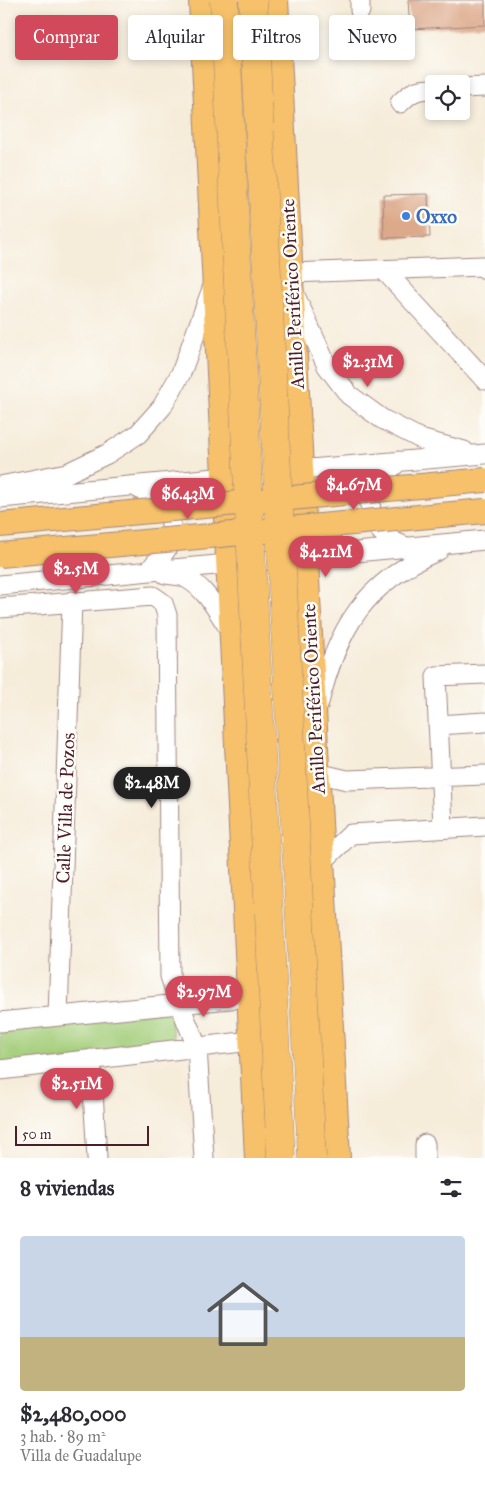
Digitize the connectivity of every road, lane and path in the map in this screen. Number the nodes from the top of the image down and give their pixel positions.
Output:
1 (201, 0) edge
2 (224, 0) edge
3 (253, 0) edge
4 (276, 0) edge
5 (485, 87) edge
6 (470, 88) edge
7 (425, 89) edge
8 (400, 103) dead end
9 (286, 178) junction
10 (210, 185) junction
11 (485, 269) edge
12 (384, 270) junction
13 (215, 281) junction
14 (291, 281) junction
15 (485, 380) edge
16 (481, 454) edge
17 (399, 461) junction
18 (301, 470) junction
19 (224, 478) junction
20 (485, 480) edge
21 (0, 486) edge
22 (134, 486) junction
23 (0, 498) edge
24 (485, 511) edge
25 (0, 525) edge
26 (485, 540) edge
27 (455, 543) junction
28 (406, 548) junction
29 (0, 555) edge
30 (306, 556) junction
31 (228, 564) junction
32 (149, 571) junction
33 (0, 585) edge
34 (72, 601) junction
35 (0, 608) edge
36 (232, 633) junction
37 (485, 674) edge
38 (314, 722) junction
39 (485, 722) edge
40 (438, 725) junction
41 (317, 773) junction
42 (485, 775) edge
43 (441, 778) junction
44 (485, 826) edge
45 (443, 827) junction
46 (322, 862) junction
47 (243, 867) junction
48 (249, 997) junction
49 (179, 1003) junction
50 (58, 1016) junction
51 (0, 1022) edge
52 (251, 1041) junction
53 (197, 1047) junction
54 (91, 1059) junction
55 (0, 1070) edge
56 (97, 1158) edge
57 (204, 1158) edge
58 (257, 1158) edge
59 (281, 1158) edge
60 (312, 1158) edge
61 (338, 1158) edge

1 - 10 main road
2 - 59 highway, bridge
3 - 60 highway, Anillo Periférico Oriente, bridge
4 - 9 main road, Anillo Periférico Oriente
5 - 6 street
7 - 8 street
9 - 10 main road
9 - 14 main road, Anillo Periférico Oriente
10 - 13 main road
11 - 12 street
12 - 14 street
12 - 15 street
13 - 19 main road
13 - 21 street
14 - 16 street
14 - 18 main road, Anillo Periférico Oriente
16 - 17 street
17 - 18 street
17 - 28 street
18 - 19 street
18 - 30 main road, Anillo Periférico Oriente
19 - 22 street
19 - 31 main road
20 - 25 main road, bridge
22 - 23 street
22 - 32 street
24 - 29 main road, bridge
26 - 27 street
27 - 28 street
27 - 38 street
28 - 30 street
30 - 31 street
30 - 38 main road, Anillo Periférico Oriente
31 - 32 street
31 - 36 main road
32 - 33 street
32 - 36 street
34 - 35 street
34 - 49 street
34 - 50 street, Calle Villa de Pozos
36 - 47 main road
37 - 40 street
38 - 41 main road, Anillo Periférico Oriente
39 - 40 street
40 - 43 street
41 - 43 street
41 - 46 main road, Anillo Periférico Oriente
42 - 43 street
43 - 45 street
44 - 45 street
45 - 46 street
46 - 47 main road
46 - 61 main road, Anillo Periférico Oriente
47 - 48 main road
48 - 49 street
48 - 52 main road
49 - 50 street
49 - 53 street
50 - 51 street
52 - 53 street
52 - 58 main road
53 - 54 street
53 - 57 street
54 - 55 street
54 - 56 street

